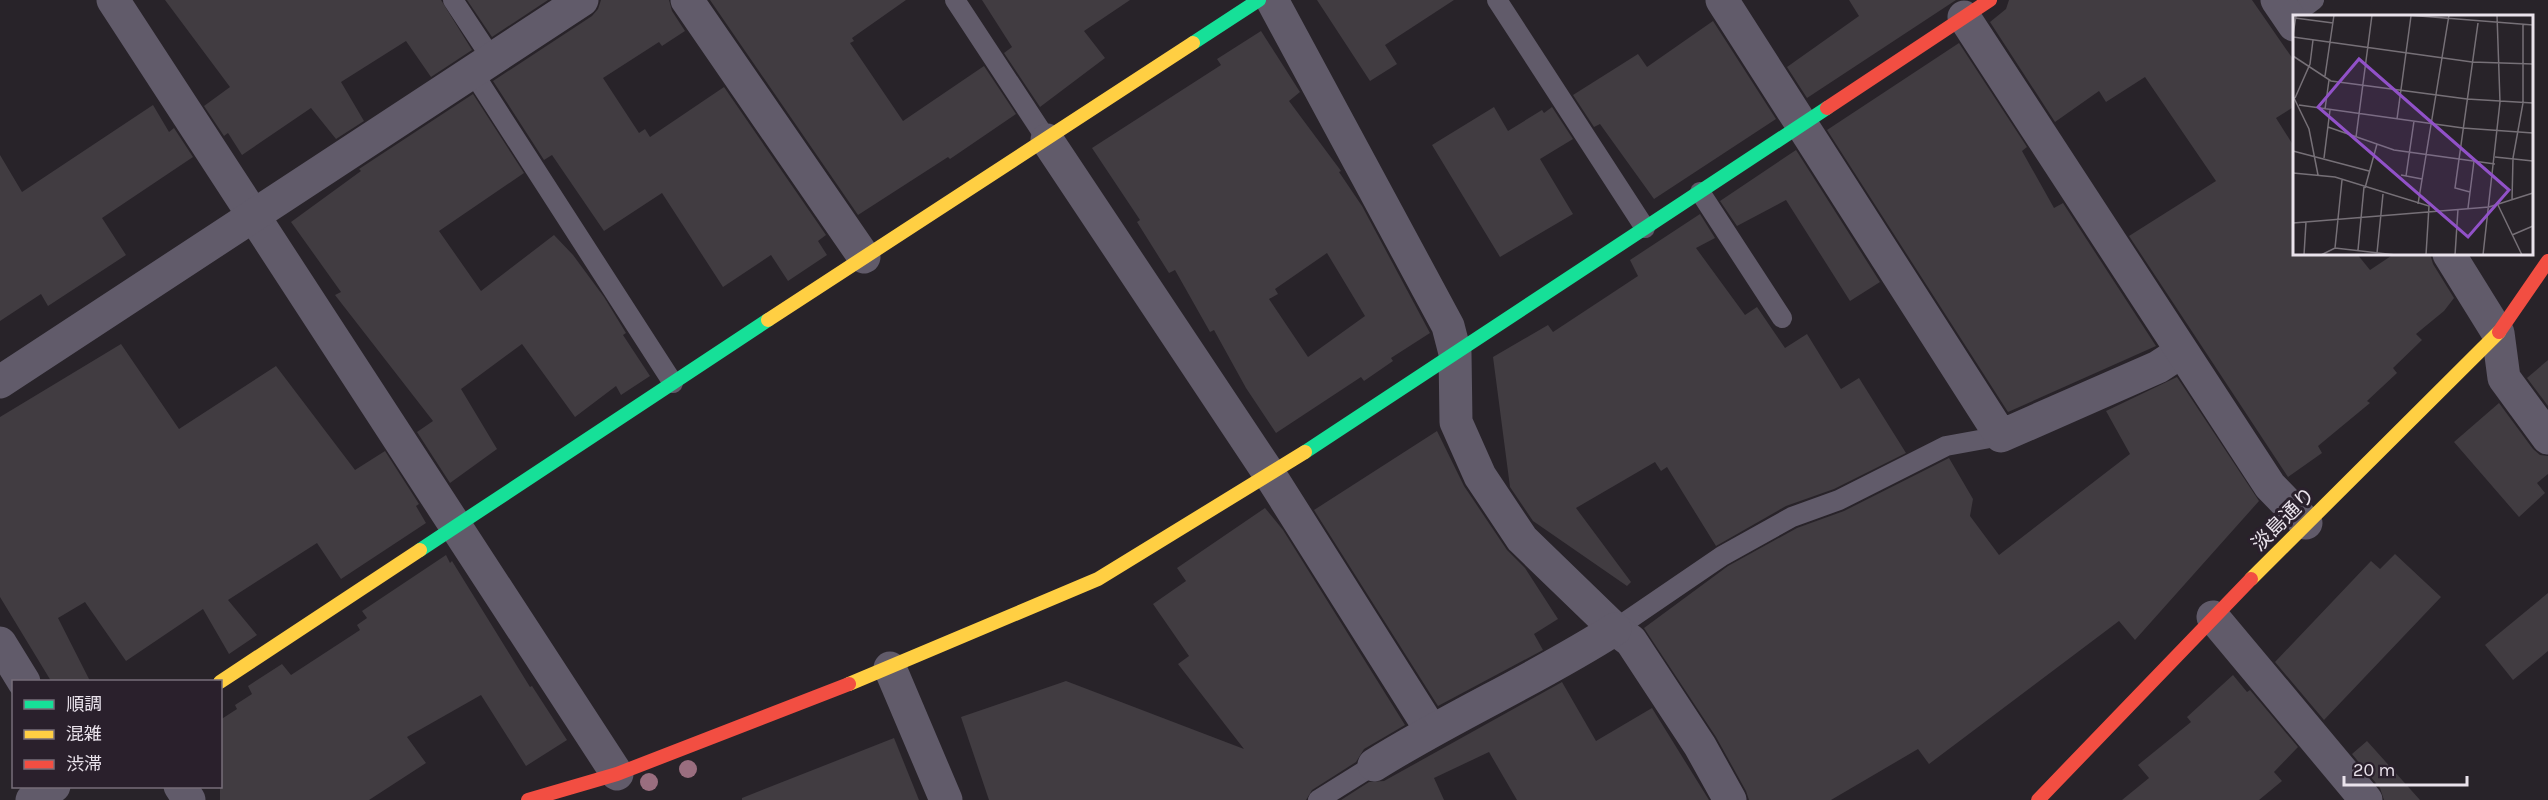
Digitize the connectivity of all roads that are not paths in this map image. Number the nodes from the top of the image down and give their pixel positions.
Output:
1 (113, 0) edge
2 (453, 0) edge
3 (582, 0) edge
4 (687, 0) edge
5 (955, 0) edge
6 (1259, 0) edge
7 (1272, 0) edge
8 (1497, 0) edge
9 (1722, 0) edge
10 (1977, 8) edge
11 (482, 65) junction
12 (1800, 124) junction
13 (1047, 140) junction
14 (1700, 192) junction
15 (253, 216) junction
16 (1645, 228) junction
17 (2450, 255) edge
18 (864, 257) junction
19 (2548, 261) edge
20 (1782, 318) dead end
21 (2498, 333) junction
22 (2181, 352) junction
23 (1455, 353) junction
24 (0, 382) edge
25 (673, 383) junction
26 (2001, 436) junction
27 (2548, 438) edge
28 (1270, 475) junction
29 (2306, 523) junction
30 (455, 528) junction
31 (2213, 617) junction
32 (1615, 629) junction
33 (0, 643) edge
34 (890, 668) junction
35 (23, 680) edge
36 (222, 681) edge
37 (1431, 730) junction
38 (1374, 765) joint
39 (617, 774) junction
40 (51, 788) edge
41 (32, 800) edge
42 (528, 800) edge
43 (946, 800) edge
44 (1318, 800) edge
45 (1730, 800) edge
46 (2038, 800) edge
47 (2366, 800) edge

1 - 15 street
2 - 11 lane
3 - 11 street
4 - 18 street
5 - 13 lane
6 - 13 street
7 - 23 street
8 - 16 lane
9 - 12 street
10 - 12 street
10 - 22 street
11 - 15 street
11 - 25 lane
12 - 14 street
12 - 26 street
13 - 18 street
13 - 28 street
14 - 16 street
14 - 20 lane
15 - 24 street
15 - 30 street
16 - 23 street
17 - 21 street
18 - 25 street
19 - 21 street, 淡島通り
21 - 27 street
21 - 29 street, 淡島通り
22 - 26 street
22 - 29 street
23 - 28 street
23 - 32 street
25 - 30 street
26 - 32 lane
28 - 34 street
28 - 37 street
29 - 31 street, 淡島通り
30 - 36 street
30 - 39 street
31 - 46 street, 淡島通り
31 - 47 street
32 - 37 street
32 - 45 street
33 - 35 street
34 - 39 street
34 - 43 street
37 - 38 street
38 - 44 lane
39 - 42 street
40 - 41 street

